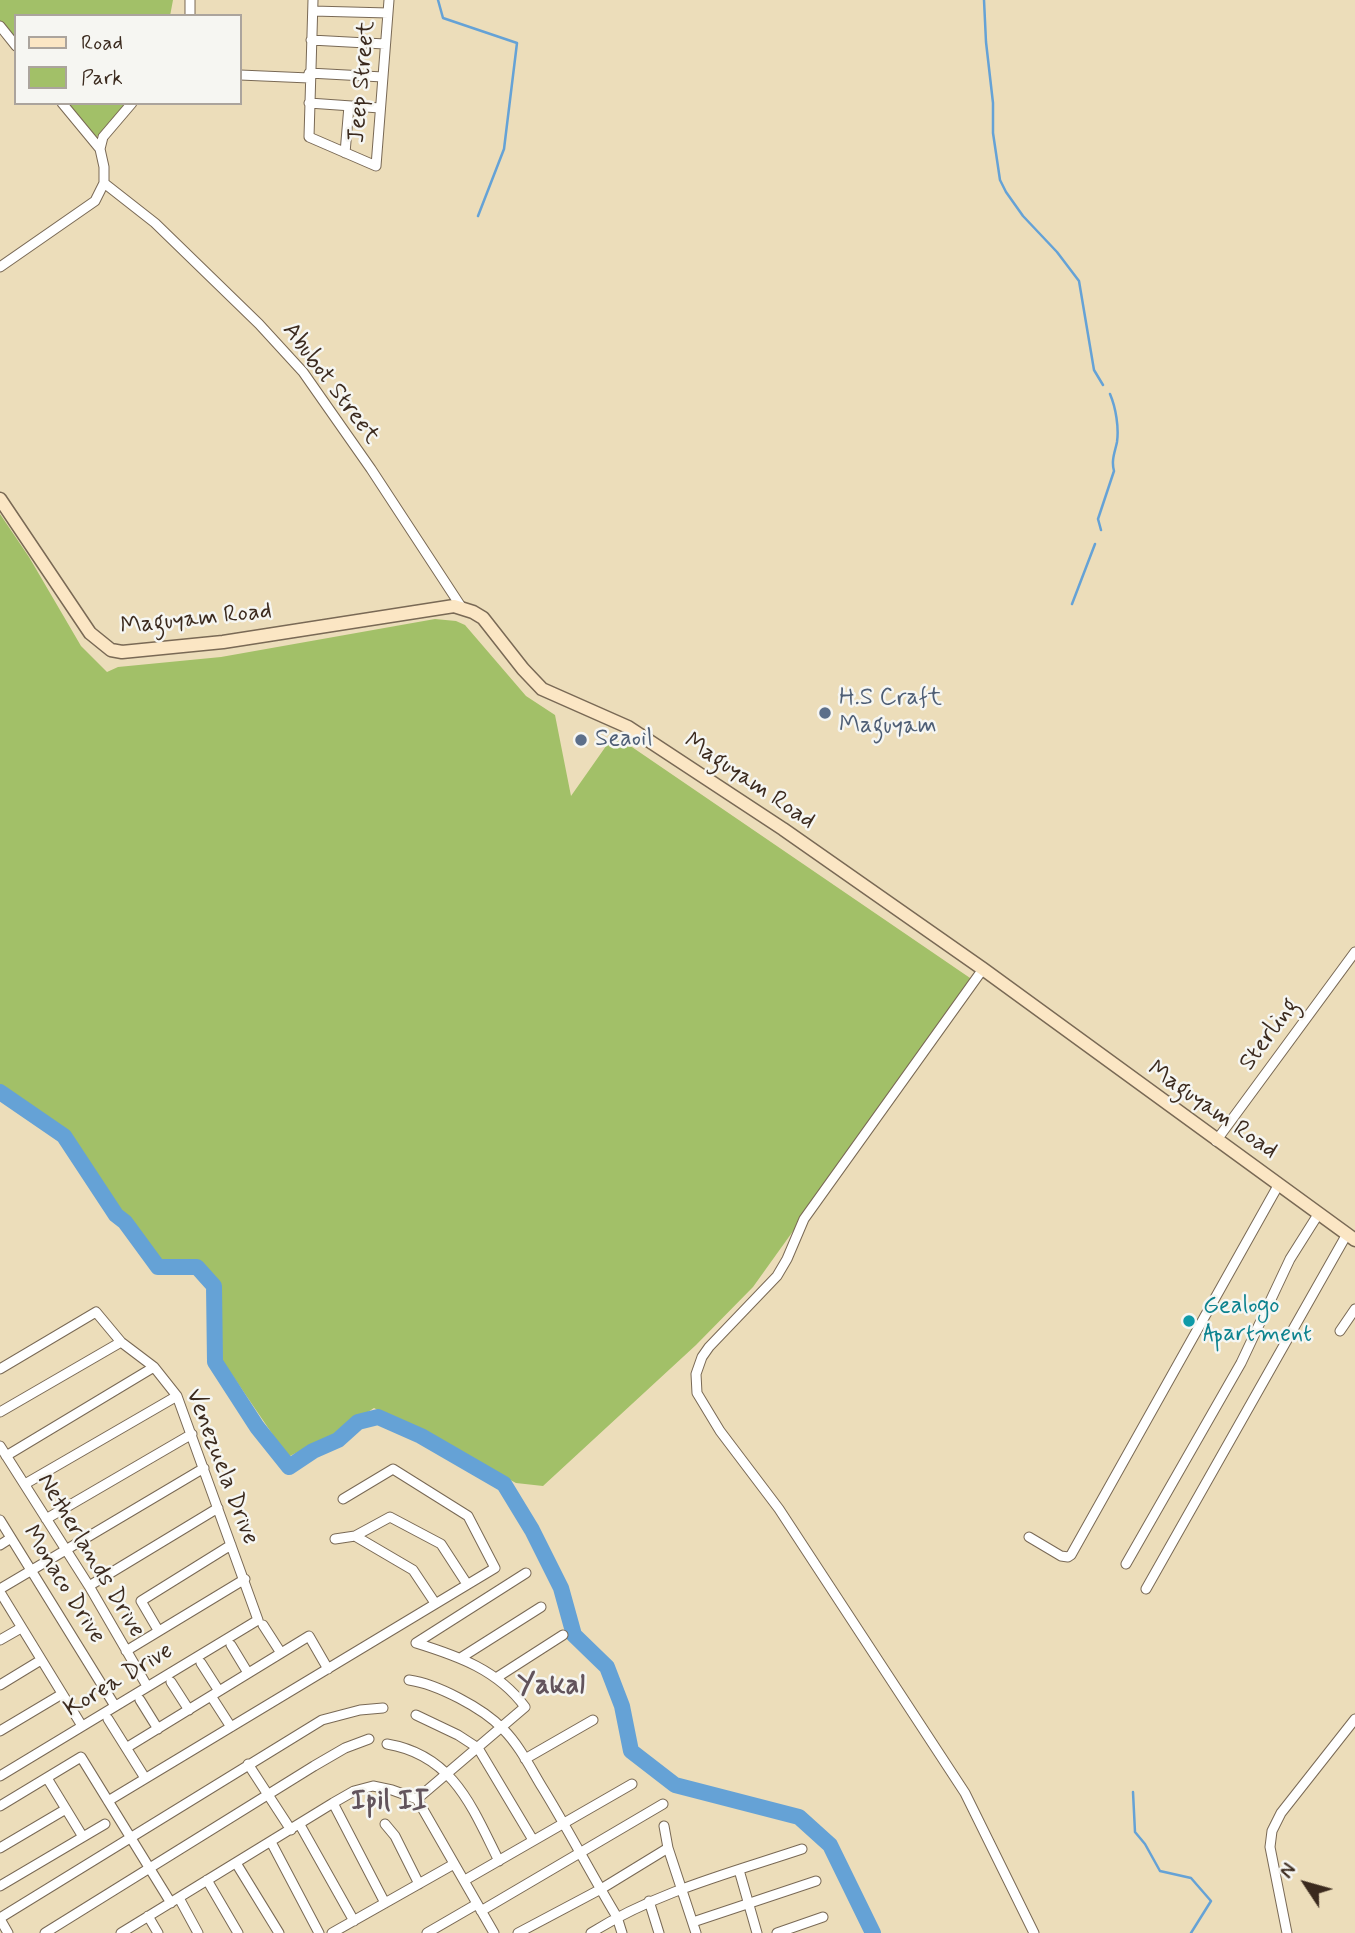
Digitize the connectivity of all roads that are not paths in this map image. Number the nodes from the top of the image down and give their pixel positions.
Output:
1 (313, 0) edge
2 (389, 0) edge
3 (313, 11) junction
4 (388, 13) junction
5 (0, 26) edge
6 (311, 40) junction
7 (14, 44) edge
8 (385, 44) junction
9 (242, 75) edge
10 (309, 75) junction
11 (383, 77) junction
12 (309, 103) junction
13 (64, 105) edge
14 (130, 105) edge
15 (349, 106) junction
16 (380, 108) junction
17 (100, 149) junction
18 (345, 153) junction
19 (104, 183) junction
20 (0, 267) edge
21 (0, 499) edge
22 (462, 608) junction
23 (1355, 952) edge
24 (983, 970) junction
25 (1216, 1141) junction
26 (1279, 1184) junction
27 (1319, 1213) junction
28 (1351, 1237) edge
29 (1355, 1309) edge
30 (1340, 1331) dead end
31 (121, 1342) junction
32 (154, 1367) junction
33 (0, 1370) edge
34 (177, 1396) junction
35 (0, 1412) edge
36 (192, 1434) junction
37 (0, 1446) edge
38 (6, 1456) junction
39 (204, 1468) junction
40 (25, 1485) junction
41 (343, 1499) dead end
42 (218, 1508) junction
43 (46, 1519) junction
44 (0, 1520) edge
45 (355, 1536) junction
46 (1029, 1537) dead end
47 (11, 1538) junction
48 (335, 1539) dead end
49 (0, 1545) edge
50 (231, 1545) junction
51 (65, 1550) junction
52 (1126, 1564) dead end
53 (32, 1569) junction
54 (526, 1573) dead end
55 (245, 1579) junction
56 (467, 1584) junction
57 (89, 1586) junction
58 (1146, 1589) dead end
59 (0, 1590) edge
60 (435, 1603) junction
61 (541, 1608) dead end
62 (261, 1622) junction
63 (21, 1628) junction
64 (159, 1630) junction
65 (563, 1635) dead end
66 (0, 1640) edge
67 (231, 1645) dead end
68 (126, 1651) junction
69 (281, 1653) junction
70 (462, 1657) junction
71 (41, 1660) junction
72 (201, 1663) dead end
73 (328, 1669) junction
74 (248, 1673) junction
75 (496, 1678) junction
76 (409, 1680) dead end
77 (171, 1682) dead end
78 (0, 1685) edge
79 (147, 1686) junction
80 (62, 1694) junction
81 (215, 1694) junction
82 (140, 1700) dead end
83 (115, 1706) junction
84 (383, 1709) dead end
85 (189, 1710) junction
86 (416, 1715) dead end
87 (108, 1719) dead end
88 (1355, 1719) edge
89 (593, 1720) dead end
90 (82, 1726) junction
91 (231, 1727) junction
92 (502, 1728) junction
93 (158, 1729) junction
94 (0, 1731) edge
95 (369, 1739) dead end
96 (387, 1744) dead end
97 (126, 1748) junction
98 (478, 1748) junction
99 (525, 1759) junction
100 (248, 1764) junction
101 (448, 1772) junction
102 (0, 1776) edge
103 (47, 1778) junction
104 (145, 1778) junction
105 (632, 1784) dead end
106 (268, 1794) junction
107 (417, 1799) junction
108 (108, 1801) junction
109 (333, 1803) junction
110 (663, 1804) dead end
111 (0, 1806) edge
112 (66, 1809) junction
113 (564, 1822) junction
114 (106, 1824) dead end
115 (385, 1824) dead end
116 (300, 1825) junction
117 (664, 1826) dead end
118 (291, 1830) junction
119 (83, 1837) junction
120 (131, 1838) junction
121 (533, 1840) junction
122 (271, 1842) junction
123 (0, 1848) edge
124 (668, 1848) junction
125 (802, 1849) dead end
126 (580, 1854) junction
127 (499, 1861) junction
128 (236, 1863) junction
129 (454, 1864) junction
130 (149, 1867) junction
131 (739, 1870) junction
132 (208, 1880) junction
133 (465, 1880) junction
134 (816, 1881) dead end
135 (419, 1884) junction
136 (0, 1886) edge
137 (601, 1889) junction
138 (682, 1889) junction
139 (175, 1900) junction
140 (649, 1901) junction
141 (385, 1903) junction
142 (749, 1903) junction
143 (479, 1908) junction
144 (148, 1916) junction
145 (617, 1917) junction
146 (823, 1917) dead end
147 (0, 1919) edge
148 (354, 1921) junction
149 (693, 1922) junction
150 (8, 1933) edge
151 (45, 1933) edge
152 (121, 1933) edge
153 (158, 1933) edge
154 (198, 1933) edge
155 (237, 1933) edge
156 (279, 1933) edge
157 (319, 1933) edge
158 (332, 1933) edge
159 (427, 1933) edge
160 (494, 1933) edge
161 (518, 1933) edge
162 (591, 1933) edge
163 (622, 1933) edge
164 (659, 1933) edge
165 (696, 1933) edge
166 (757, 1933) edge
167 (777, 1933) edge
168 (1034, 1933) edge
169 (1287, 1933) edge

1 - 3 street
2 - 4 street, Jeep Street
3 - 4 street
3 - 6 street
4 - 8 street, Jeep Street
5 - 7 street
6 - 8 street
6 - 10 street
8 - 11 street, Jeep Street
9 - 10 street
10 - 11 street
10 - 12 street
11 - 16 street, Jeep Street
12 - 15 street
12 - 18 street
13 - 17 street
14 - 17 street
15 - 16 street
15 - 18 street
16 - 18 street, Jeep Street
17 - 19 street
19 - 20 street
19 - 22 street, Abubot Street
21 - 22 main road, Maguyam Road
22 - 24 main road, Maguyam Road
23 - 25 street, Sterling
24 - 25 main road, Maguyam Road
24 - 168 street
25 - 26 main road, Maguyam Road
26 - 27 main road, Maguyam Road
26 - 46 street
27 - 28 main road, Maguyam Road
27 - 52 street
28 - 58 street
29 - 30 street
31 - 32 street, Venezuela Drive
31 - 33 street, Venezuela Drive
31 - 35 street
32 - 34 street, Venezuela Drive
32 - 38 street
34 - 36 street, Venezuela Drive
34 - 40 street
36 - 39 street, Venezuela Drive
36 - 43 street
37 - 38 street, Netherlands Drive
38 - 40 street, Netherlands Drive
39 - 42 street, Venezuela Drive
39 - 51 street
40 - 43 street, Netherlands Drive
41 - 56 street
42 - 50 street, Venezuela Drive
42 - 57 street
43 - 51 street, Netherlands Drive
44 - 47 street, Monaco Drive
45 - 48 street
45 - 56 street
45 - 60 street
47 - 49 street
47 - 53 street, Monaco Drive
50 - 55 street, Venezuela Drive
50 - 64 street
51 - 53 street
51 - 57 street, Netherlands Drive
53 - 59 street
53 - 83 street, Monaco Drive
54 - 70 street
55 - 62 street, Venezuela Drive
55 - 64 street
56 - 60 street
57 - 68 street, Netherlands Drive
59 - 63 street
60 - 73 street
61 - 70 street
62 - 69 street, Venezuela Drive
62 - 79 street, Korea Drive
63 - 66 street
63 - 71 street
64 - 68 street
65 - 75 street
67 - 74 street
68 - 79 street, Netherlands Drive
69 - 73 street
69 - 74 street
70 - 75 street
71 - 78 street
71 - 80 street
72 - 81 street
73 - 91 street
74 - 81 street
75 - 92 street
76 - 92 street
77 - 85 street
79 - 83 street, Korea Drive
80 - 90 street
80 - 94 street
81 - 85 street
81 - 91 street
82 - 93 street
83 - 90 street, Korea Drive
84 - 100 street
85 - 93 street
86 - 98 street
87 - 97 street
88 - 169 street
89 - 99 street
90 - 102 street, Korea Drive
91 - 104 street
92 - 98 street
92 - 99 street
93 - 97 street
95 - 106 street
96 - 101 street
97 - 104 street
98 - 101 street
98 - 121 street
99 - 113 street
100 - 106 street
100 - 120 street
101 - 107 street
101 - 127 street
103 - 108 street
103 - 111 street
103 - 112 street
104 - 108 street
105 - 113 street
106 - 118 street
106 - 130 street
107 - 109 street
107 - 129 street
108 - 120 street
109 - 116 street
109 - 141 street
110 - 126 street
112 - 119 street
112 - 123 street
113 - 121 street
113 - 126 street
114 - 119 street
115 - 135 street
116 - 118 street
116 - 148 street
117 - 124 street
118 - 122 street
119 - 136 street
120 - 130 street
120 - 147 street
121 - 127 street
122 - 128 street
122 - 157 street
124 - 137 street
124 - 138 street
125 - 131 street
126 - 137 street
126 - 143 street
127 - 133 street
128 - 132 street
128 - 156 street
129 - 133 street
129 - 135 street
130 - 139 street
130 - 151 street
131 - 138 street
131 - 142 street
132 - 139 street
132 - 155 street
133 - 143 street
134 - 142 street
135 - 141 street
137 - 145 street
137 - 161 street
138 - 140 street
138 - 149 street
139 - 144 street
139 - 154 street
140 - 145 street
140 - 164 street
141 - 148 street
142 - 149 street
142 - 166 street
143 - 159 street
143 - 160 street
144 - 152 street
144 - 153 street
145 - 162 street
145 - 163 street
146 - 167 street
147 - 150 street
148 - 158 street
149 - 165 street

